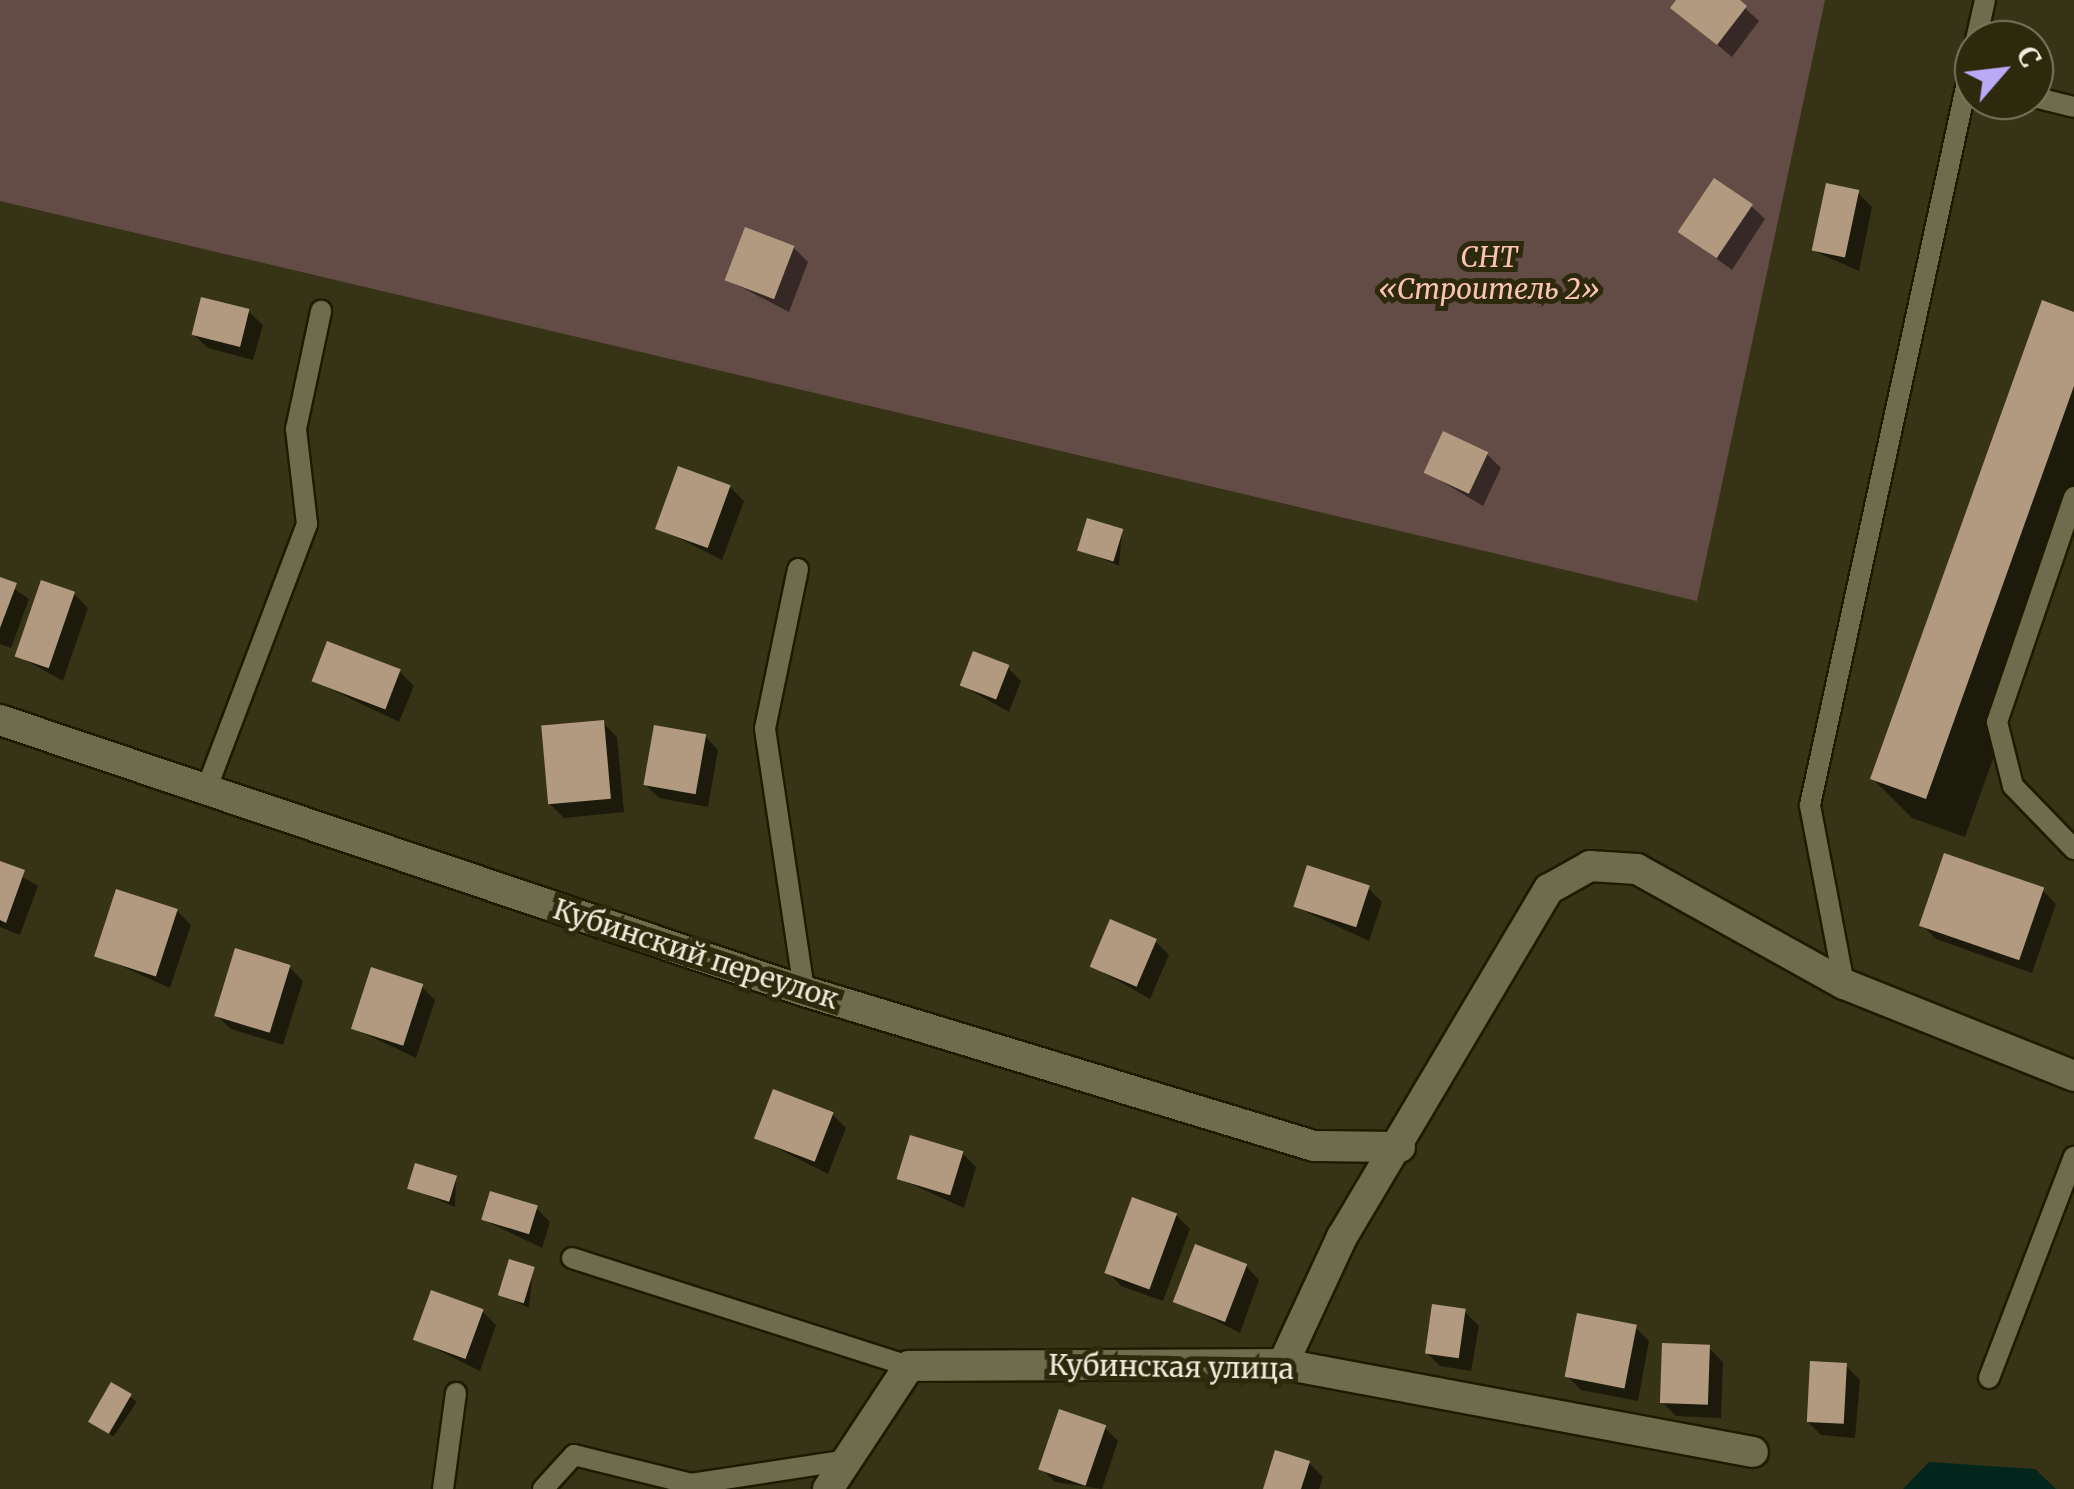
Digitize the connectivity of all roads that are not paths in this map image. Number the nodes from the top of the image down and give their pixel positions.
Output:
1 (1962, 120) edge
2 (321, 311) dead end
3 (2074, 497) edge
4 (798, 570) dead end
5 (0, 720) edge
6 (206, 790) junction
7 (2074, 849) edge
8 (1844, 984) junction
9 (804, 991) junction
10 (2074, 1076) edge
11 (1400, 1146) junction
12 (2074, 1157) edge
13 (572, 1258) dead end
14 (1283, 1364) junction
15 (909, 1366) junction
16 (1989, 1378) dead end
17 (456, 1393) dead end
18 (1753, 1452) dead end
19 (842, 1461) junction
20 (443, 1489) edge
21 (543, 1489) edge
22 (828, 1489) edge

1 - 8 lane
2 - 6 lane
3 - 7 lane
4 - 9 lane
5 - 6 street, Кубинский переулок
6 - 9 street, Кубинский переулок
8 - 10 street
8 - 11 street
9 - 11 street, Кубинский переулок
11 - 14 street
12 - 16 lane
13 - 15 lane
14 - 15 street, Кубинская улица
14 - 18 street, Кубинская улица
15 - 19 street
17 - 20 lane
19 - 21 lane
19 - 22 street

